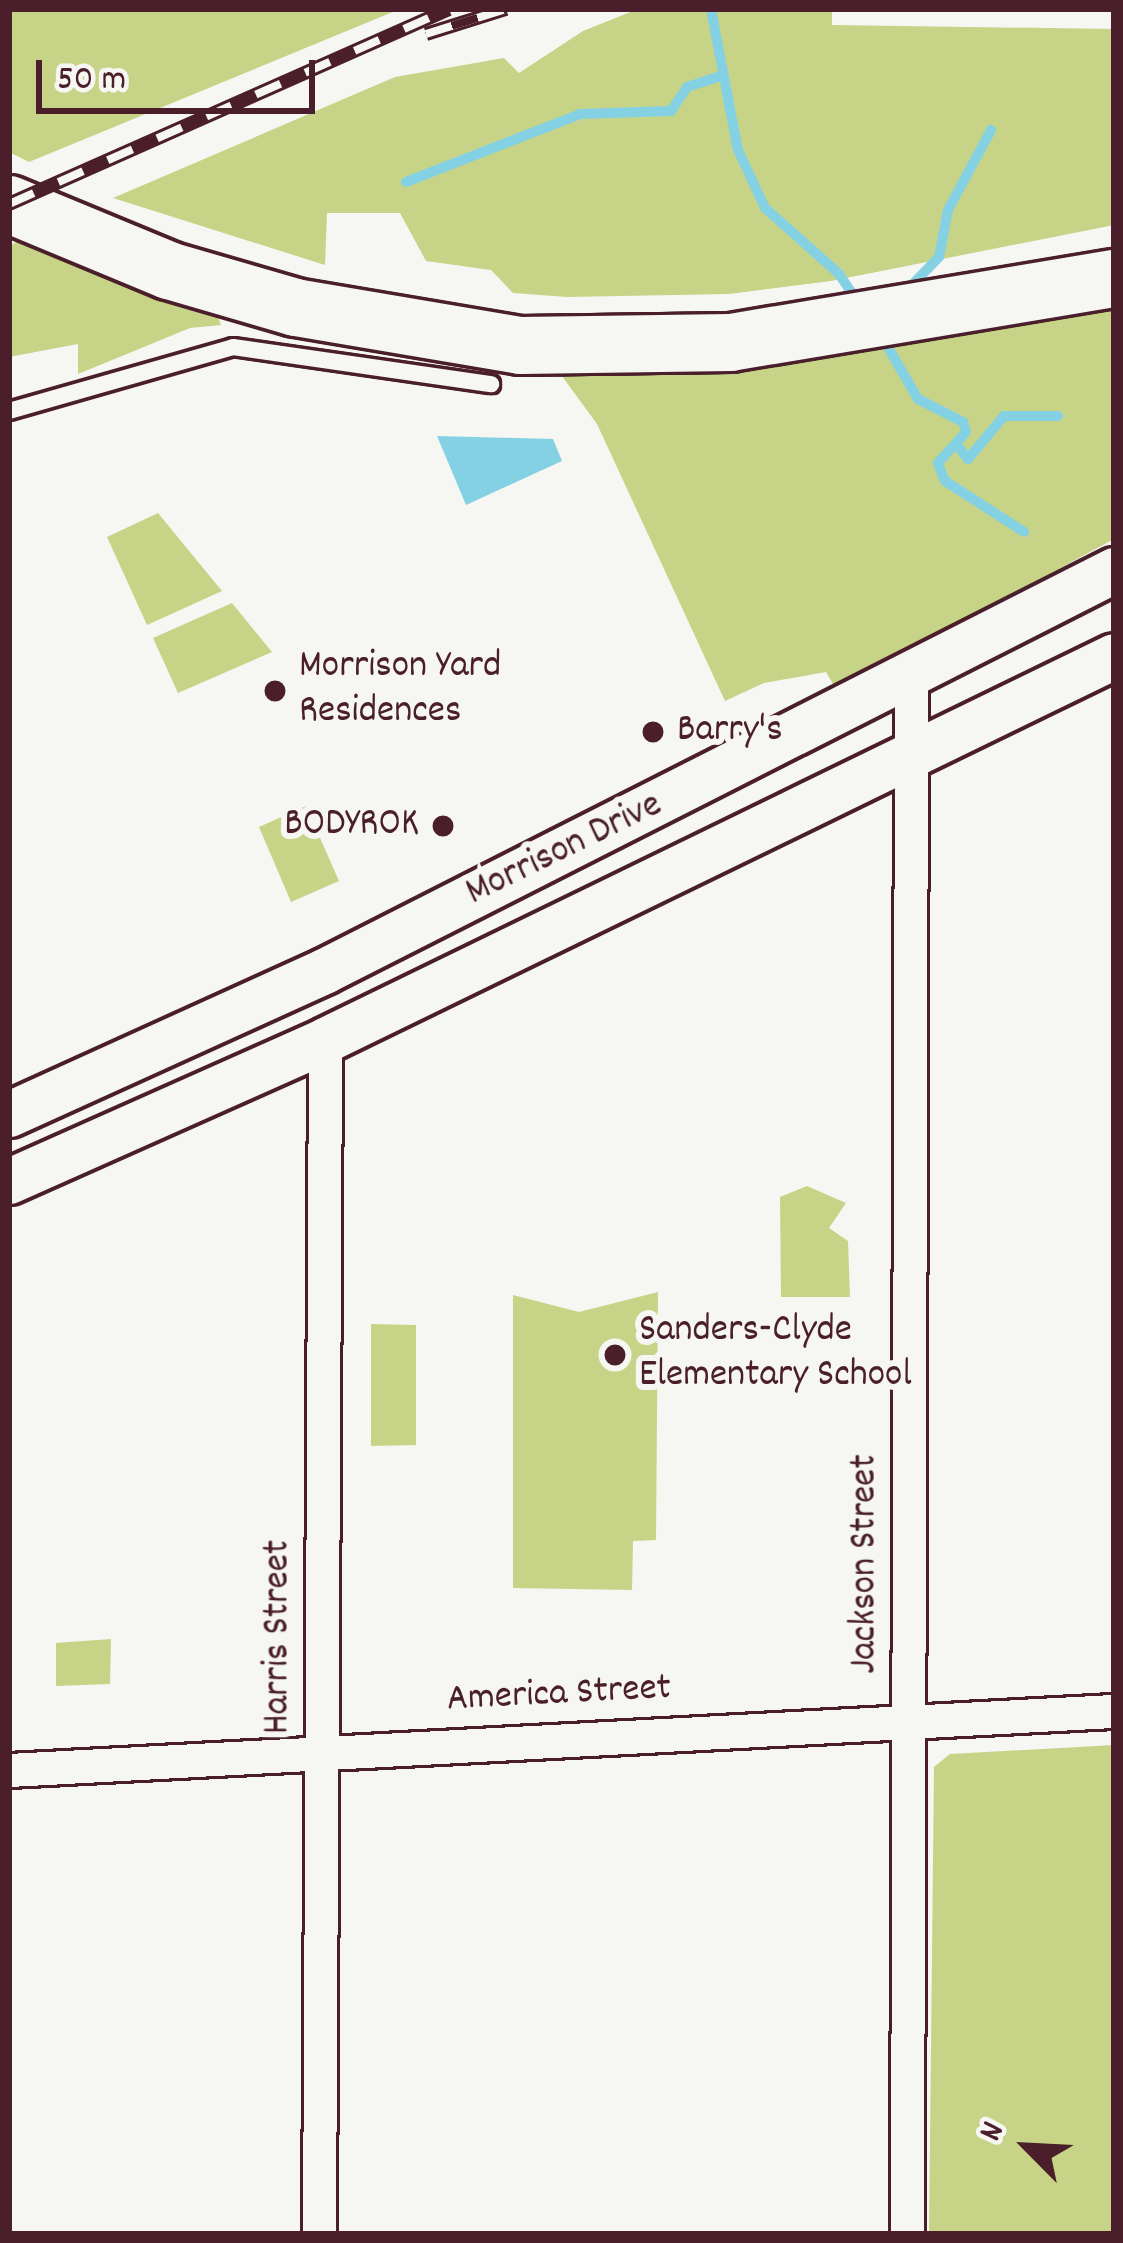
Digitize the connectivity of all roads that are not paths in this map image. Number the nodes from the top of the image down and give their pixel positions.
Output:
1 (9, 204) edge
2 (1114, 278) edge
3 (491, 384) dead end
4 (9, 411) edge
5 (1114, 570) edge
6 (1114, 656) edge
7 (911, 678) junction
8 (911, 751) junction
9 (325, 1040) junction
10 (9, 1114) edge
11 (9, 1181) edge
12 (1114, 1711) edge
13 (908, 1719) junction
14 (321, 1751) junction
15 (9, 1770) edge
16 (319, 2234) edge
17 (907, 2234) edge

1 - 2 highway
3 - 4 lane
5 - 7 main road, Morrison Drive
6 - 8 main road, Morrison Drive
7 - 8 street, Jackson Street
7 - 10 main road, Morrison Drive
8 - 9 main road, Morrison Drive
8 - 13 street, Jackson Street
9 - 11 main road, Morrison Drive
9 - 14 street, Harris Street
12 - 13 street, America Street
13 - 14 street, America Street
13 - 17 street, Jackson Street
14 - 15 street, America Street
14 - 16 street, Harris Street

